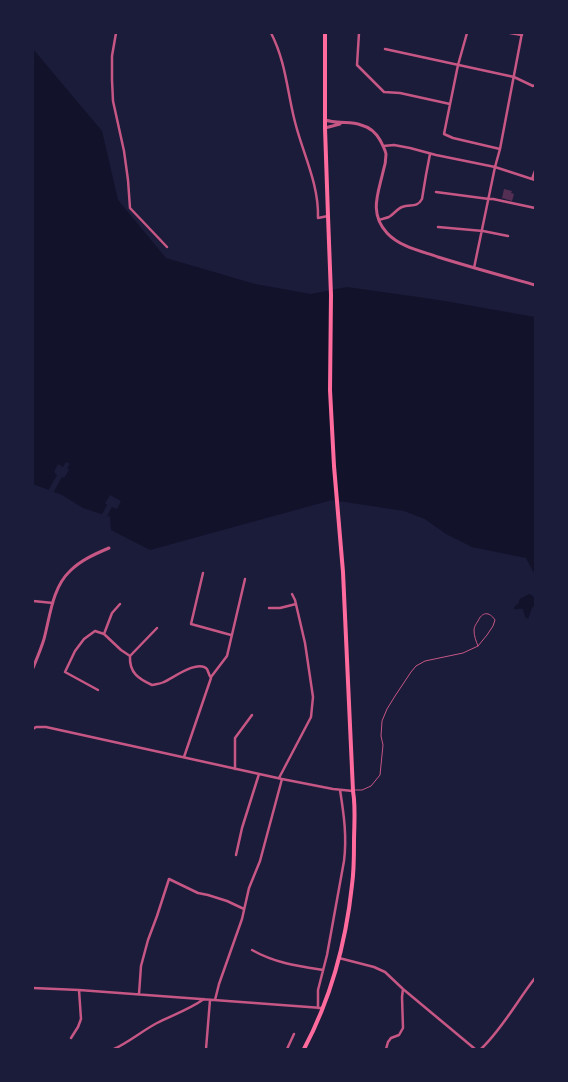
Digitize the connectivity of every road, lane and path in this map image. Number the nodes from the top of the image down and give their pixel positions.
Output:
1 (116, 33) edge
2 (271, 33) edge
3 (325, 33) edge
4 (359, 33) edge
5 (467, 33) edge
6 (510, 33) edge
7 (522, 34) edge
8 (385, 49) dead end
9 (458, 65) junction
10 (514, 77) junction
11 (535, 85) edge
12 (450, 104) junction
13 (325, 120) junction
14 (344, 123) junction
15 (325, 128) junction
16 (383, 146) junction
17 (500, 149) junction
18 (430, 154) junction
19 (495, 168) junction
20 (535, 171) edge
21 (534, 179) edge
22 (436, 192) dead end
23 (489, 199) junction
24 (535, 204) edge
25 (534, 208) edge
26 (328, 216) junction
27 (379, 220) junction
28 (438, 227) dead end
29 (483, 231) junction
30 (508, 236) dead end
31 (167, 247) dead end
32 (474, 268) junction
33 (535, 285) edge
34 (109, 548) dead end
35 (203, 573) dead end
36 (244, 579) dead end
37 (292, 594) dead end
38 (33, 601) edge
39 (53, 603) junction
40 (120, 604) dead end
41 (296, 604) junction
42 (269, 608) dead end
43 (157, 628) dead end
44 (104, 634) junction
45 (231, 635) junction
46 (478, 646) junction
47 (130, 656) junction
48 (33, 668) edge
49 (211, 678) junction
50 (98, 690) dead end
51 (252, 715) dead end
52 (33, 729) edge
53 (184, 757) junction
54 (235, 769) junction
55 (259, 774) junction
56 (280, 778) junction
57 (340, 790) junction
58 (353, 791) junction
59 (236, 856) dead end
60 (244, 908) junction
61 (252, 950) dead end
62 (339, 958) junction
63 (323, 970) junction
64 (535, 978) edge
65 (33, 988) edge
66 (403, 989) junction
67 (79, 990) junction
68 (139, 994) junction
69 (204, 999) junction
70 (210, 1000) junction
71 (216, 1000) junction
72 (318, 1008) junction
73 (323, 1008) junction
74 (294, 1034) dead end
75 (71, 1038) dead end
76 (114, 1049) edge
77 (206, 1049) edge
78 (287, 1049) edge
79 (304, 1049) edge
80 (386, 1049) edge
81 (475, 1049) edge
82 (481, 1049) edge

1 - 31 street
2 - 26 street
3 - 13 highway
4 - 12 street
5 - 9 street
6 - 7 street
7 - 10 street
8 - 9 street
9 - 10 street
9 - 12 street
10 - 11 street
10 - 17 street
12 - 17 street
13 - 14 street
13 - 15 highway
14 - 15 street
14 - 16 street
15 - 26 highway
16 - 18 street
16 - 27 street
17 - 19 street
18 - 19 street
18 - 27 street
19 - 21 street
19 - 23 street
20 - 21 street
22 - 23 street
23 - 25 street
23 - 29 street
24 - 25 street
26 - 58 highway
27 - 32 street
28 - 29 street
29 - 30 street
29 - 32 street
32 - 33 street
34 - 39 street
35 - 45 street
36 - 45 street
37 - 41 street
38 - 39 street
39 - 48 street
40 - 44 street
41 - 42 street
41 - 56 street
43 - 47 street
44 - 47 street
44 - 50 street
45 - 49 street
46 - 46 lane
46 - 58 lane
47 - 49 street
49 - 53 street
51 - 54 street
52 - 53 street
53 - 54 street
54 - 55 street
55 - 56 street
55 - 59 street
56 - 57 street
56 - 60 street
57 - 58 street
57 - 63 street
58 - 62 highway
60 - 68 street
60 - 71 street
61 - 63 street
62 - 66 street
62 - 73 highway
63 - 72 street
64 - 82 street
65 - 67 street
66 - 80 street
66 - 81 street
67 - 68 street
67 - 75 street
68 - 69 street
69 - 70 street
69 - 76 street
70 - 71 street
70 - 77 street
71 - 72 street
72 - 73 street
73 - 79 highway
74 - 78 street

